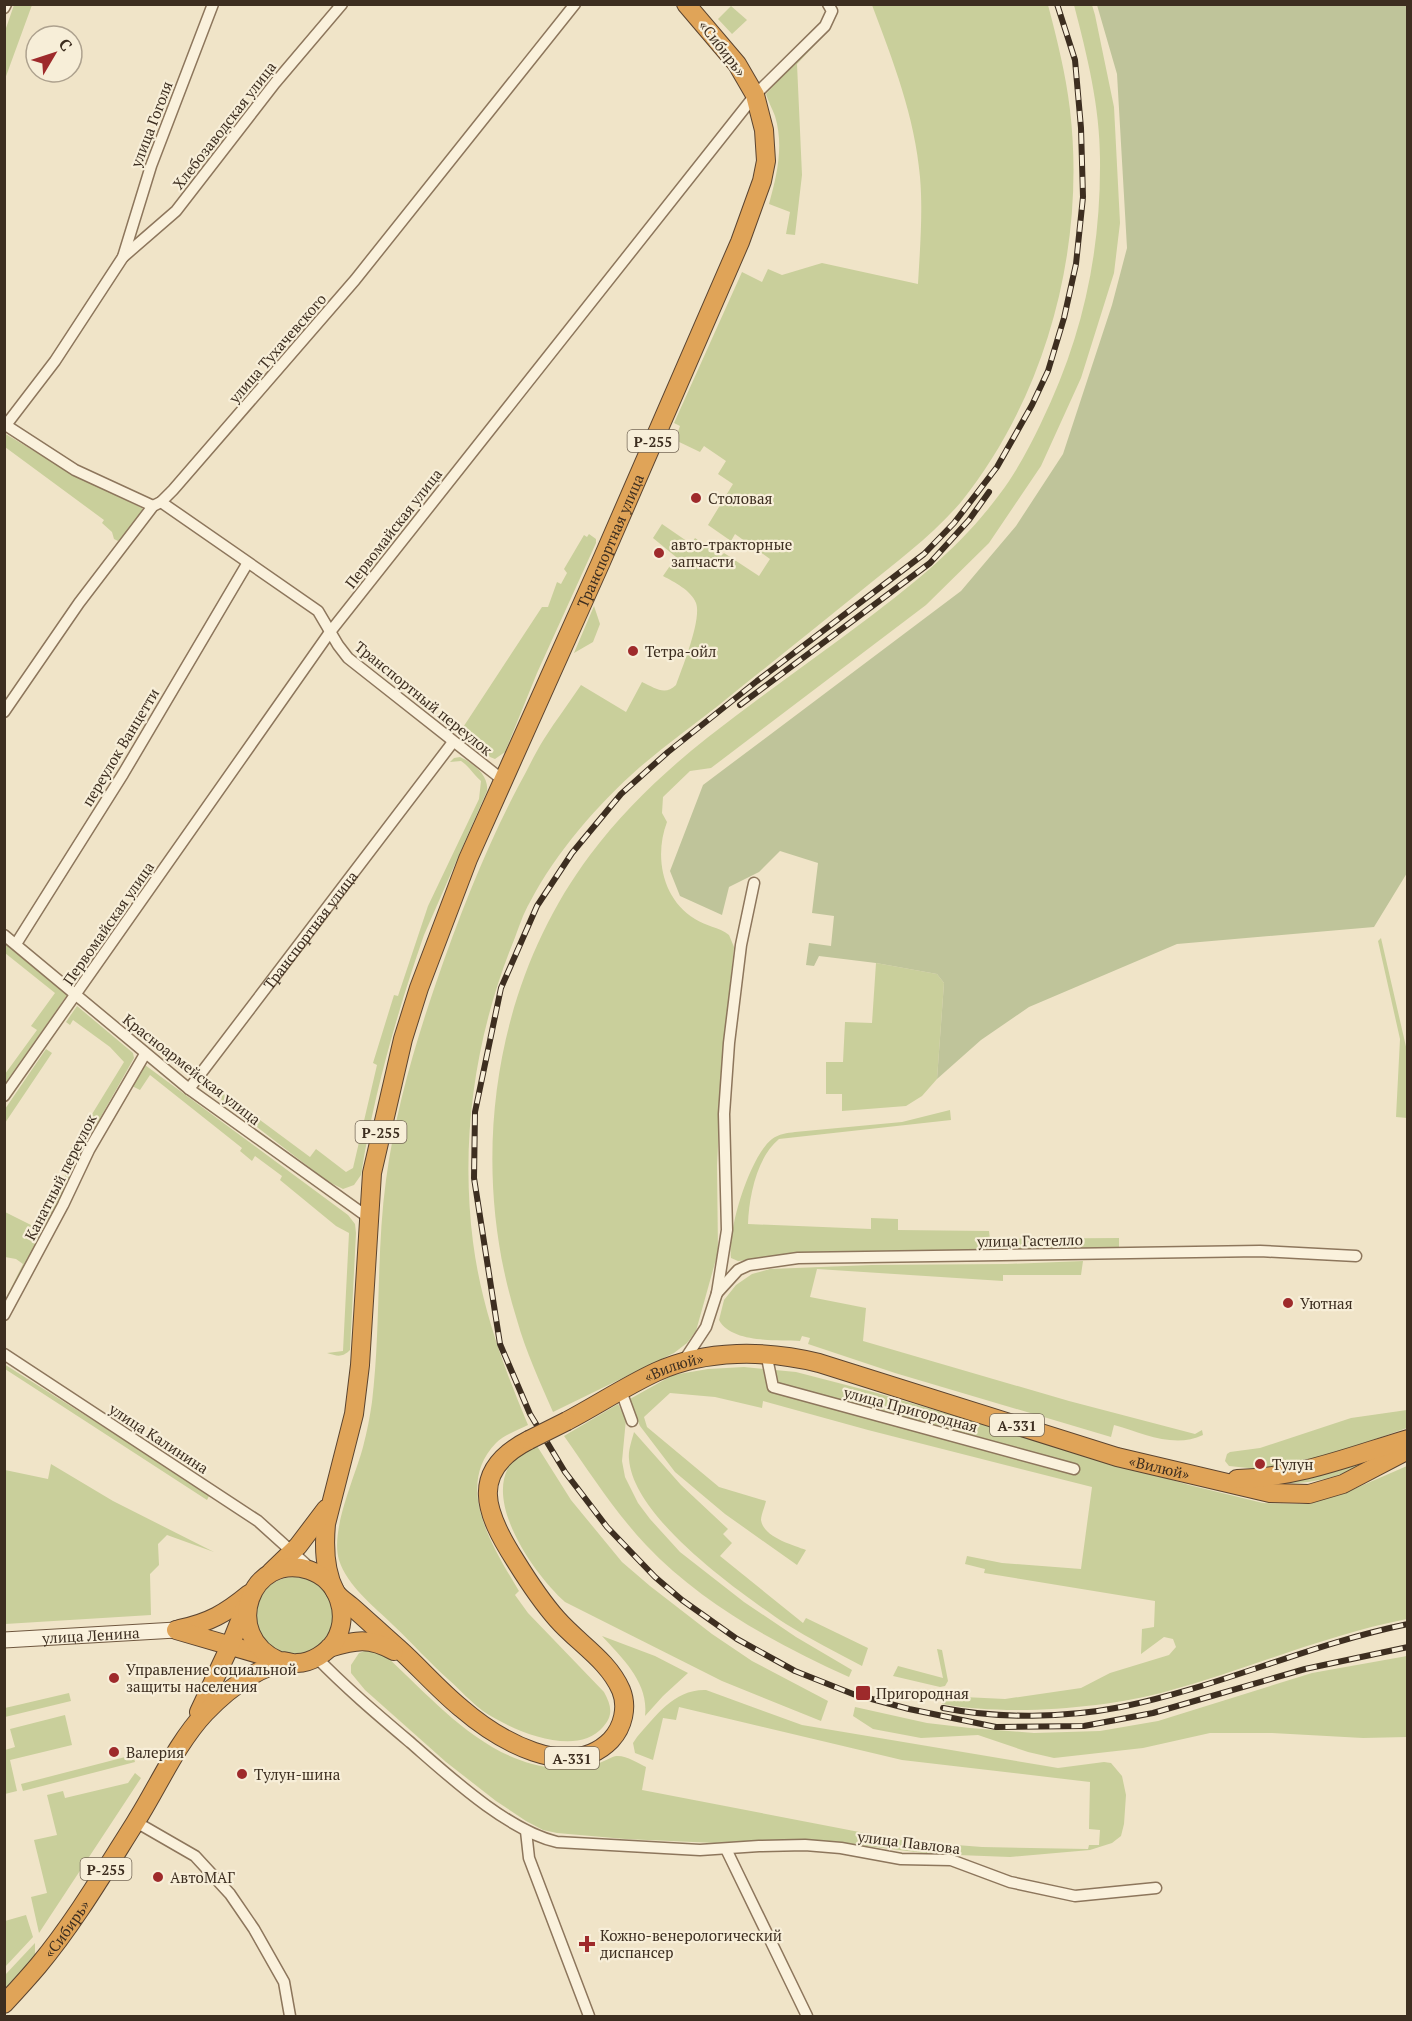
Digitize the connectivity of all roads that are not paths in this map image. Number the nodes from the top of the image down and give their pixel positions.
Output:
1 (213, 4) edge
2 (342, 4) edge
3 (575, 4) edge
4 (686, 4) edge
5 (828, 4) edge
6 (754, 95) junction
7 (123, 257) junction
8 (5, 424) edge
9 (157, 504) junction
10 (247, 564) junction
11 (330, 632) junction
12 (4, 712) edge
13 (453, 742) junction
14 (504, 781) junction
15 (754, 883) dead end
16 (4, 935) edge
17 (16, 944) junction
18 (76, 995) junction
19 (145, 1054) junction
20 (189, 1089) junction
21 (4, 1096) edge
22 (369, 1218) junction
23 (1356, 1256) dead end
24 (717, 1293) junction
25 (4, 1315) edge
26 (766, 1353) junction
27 (4, 1354) edge
28 (683, 1362) junction
29 (621, 1391) junction
30 (632, 1421) dead end
31 (1407, 1439) edge
32 (1407, 1450) edge
33 (1074, 1468) dead end
34 (1217, 1480) junction
35 (332, 1501) junction
36 (293, 1552) junction
37 (317, 1574) junction
38 (259, 1584) junction
39 (336, 1592) junction
40 (176, 1630) junction
41 (4, 1640) edge
42 (230, 1646) junction
43 (323, 1653) junction
44 (275, 1659) junction
45 (412, 1660) junction
46 (194, 1725) junction
47 (136, 1822) junction
48 (526, 1831) junction
49 (726, 1849) junction
50 (1156, 1888) dead end
51 (4, 2004) edge
52 (290, 2016) edge
53 (589, 2016) edge
54 (807, 2016) edge

1 - 7 street, улица Гоголя
2 - 7 street, Хлебозаводская улица
3 - 9 street, улица Тухачевского
4 - 6 highway, «Сибирь» / Р-255
5 - 6 street, Первомайская улица
6 - 11 street, Первомайская улица
6 - 14 highway, Транспортная улица / Р-255
7 - 8 street
8 - 9 street, Транспортный переулок
9 - 10 street, Транспортный переулок
9 - 12 street, улица Тухачевского
10 - 11 street, Транспортный переулок
10 - 17 street, переулок Ванцетти
11 - 13 street, Транспортный переулок
11 - 18 street, Первомайская улица
13 - 14 street, Транспортный переулок
13 - 20 street, Транспортная улица
14 - 22 highway, Р-255
15 - 24 street
16 - 17 street, Красноармейская улица
17 - 18 street, Красноармейская улица
18 - 19 street, Красноармейская улица
18 - 21 street, Первомайская улица
19 - 20 street, Красноармейская улица
19 - 25 street, Канатный переулок
20 - 22 street, Красноармейская улица
22 - 35 highway, Р-255
23 - 24 street, улица Гастелло
24 - 28 street
26 - 28 highway, «Вилюй» / А-331
26 - 33 street, улица Пригородная
26 - 34 highway, «Вилюй» / А-331
27 - 36 street, улица Калинина
28 - 29 highway, «Вилюй» / А-331
29 - 30 street
29 - 45 highway, «Вилюй» / А-331, bridge
31 - 34 highway
32 - 34 highway, «Вилюй» / А-331
35 - 36 highway, Р-255
35 - 39 highway, Р-255
36 - 37 street, улица Калинина
36 - 38 highway, Р-255
37 - 38 highway
37 - 39 highway
38 - 40 highway
38 - 42 highway, Р-255
38 - 44 highway
39 - 43 highway, Р-255
39 - 45 highway, А-331
40 - 41 main road, улица Ленина
40 - 42 highway
42 - 44 highway
42 - 46 highway, Р-255
43 - 44 highway, Р-255
43 - 45 highway, А-331
43 - 48 street, улица Павлова
44 - 46 highway, Р-255
46 - 47 highway, «Сибирь» / Р-255
47 - 51 highway, «Сибирь» / Р-255
47 - 52 street
48 - 49 street, улица Павлова
48 - 53 street
49 - 50 street, улица Павлова
49 - 54 street

